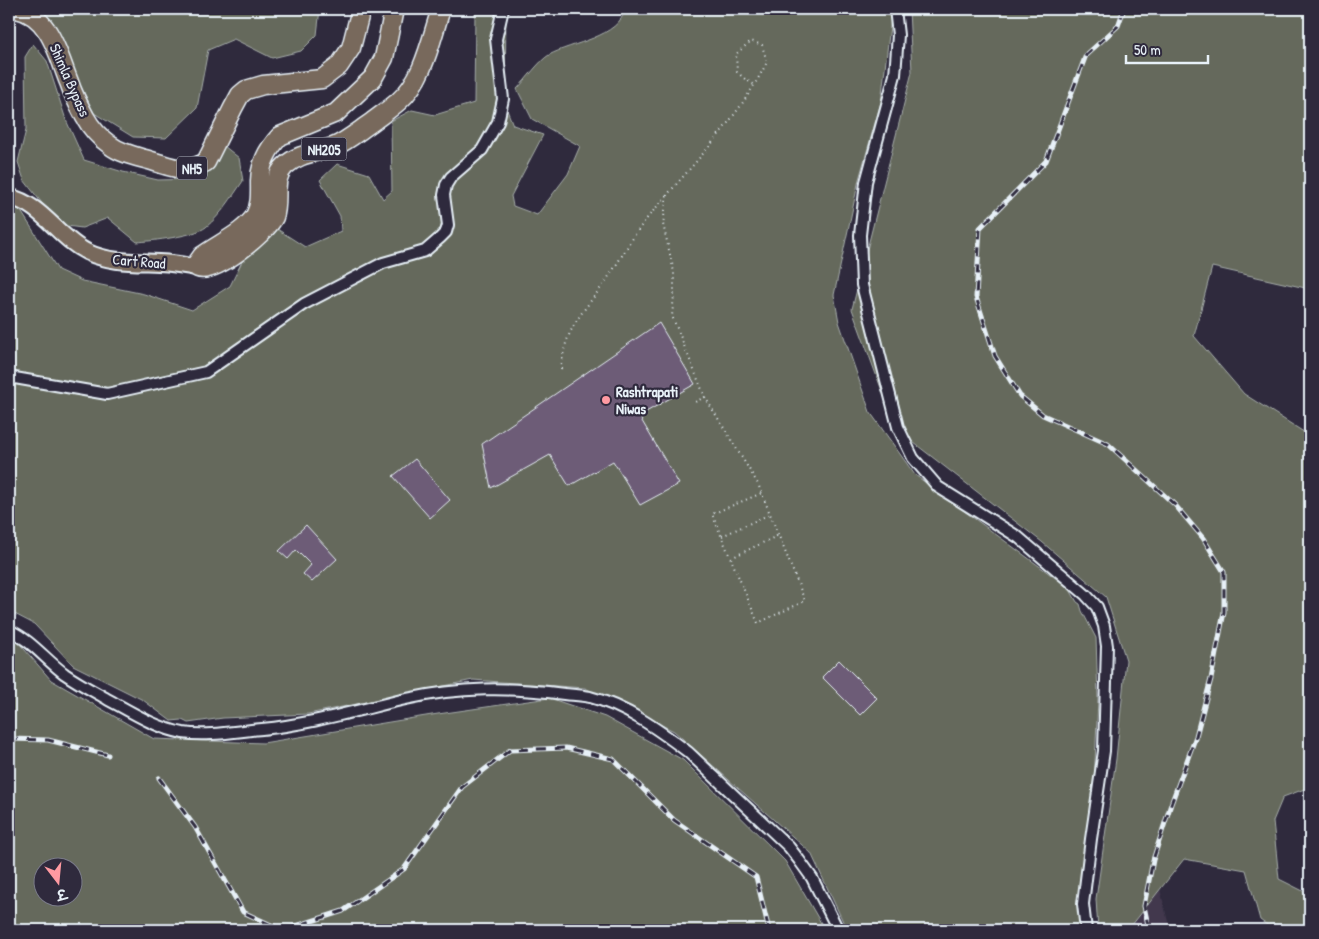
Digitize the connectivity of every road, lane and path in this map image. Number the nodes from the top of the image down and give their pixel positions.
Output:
1 (16, 9) edge
2 (361, 9) edge
3 (394, 9) edge
4 (441, 9) edge
5 (502, 9) edge
6 (895, 9) edge
7 (755, 84) junction
8 (667, 195) junction
9 (9, 197) edge
10 (198, 268) junction
11 (561, 369) dead end
12 (9, 377) edge
13 (705, 397) junction
14 (693, 403) dead end
15 (762, 493) junction
16 (770, 514) junction
17 (721, 536) junction
18 (779, 536) junction
19 (731, 558) junction
20 (9, 630) edge
21 (838, 930) edge
22 (1086, 930) edge

1 - 2 highway, Shimla Bypass / NH5
3 - 10 highway, NH205
4 - 10 highway, NH205
5 - 12 street
6 - 22 street
7 - 7 path
7 - 8 path
8 - 11 path
8 - 13 path
9 - 10 main road, Cart Road
13 - 14 path
13 - 15 path
15 - 16 path
15 - 17 path
16 - 17 path
16 - 18 path
17 - 19 path
18 - 19 path
18 - 19 path
20 - 21 street

